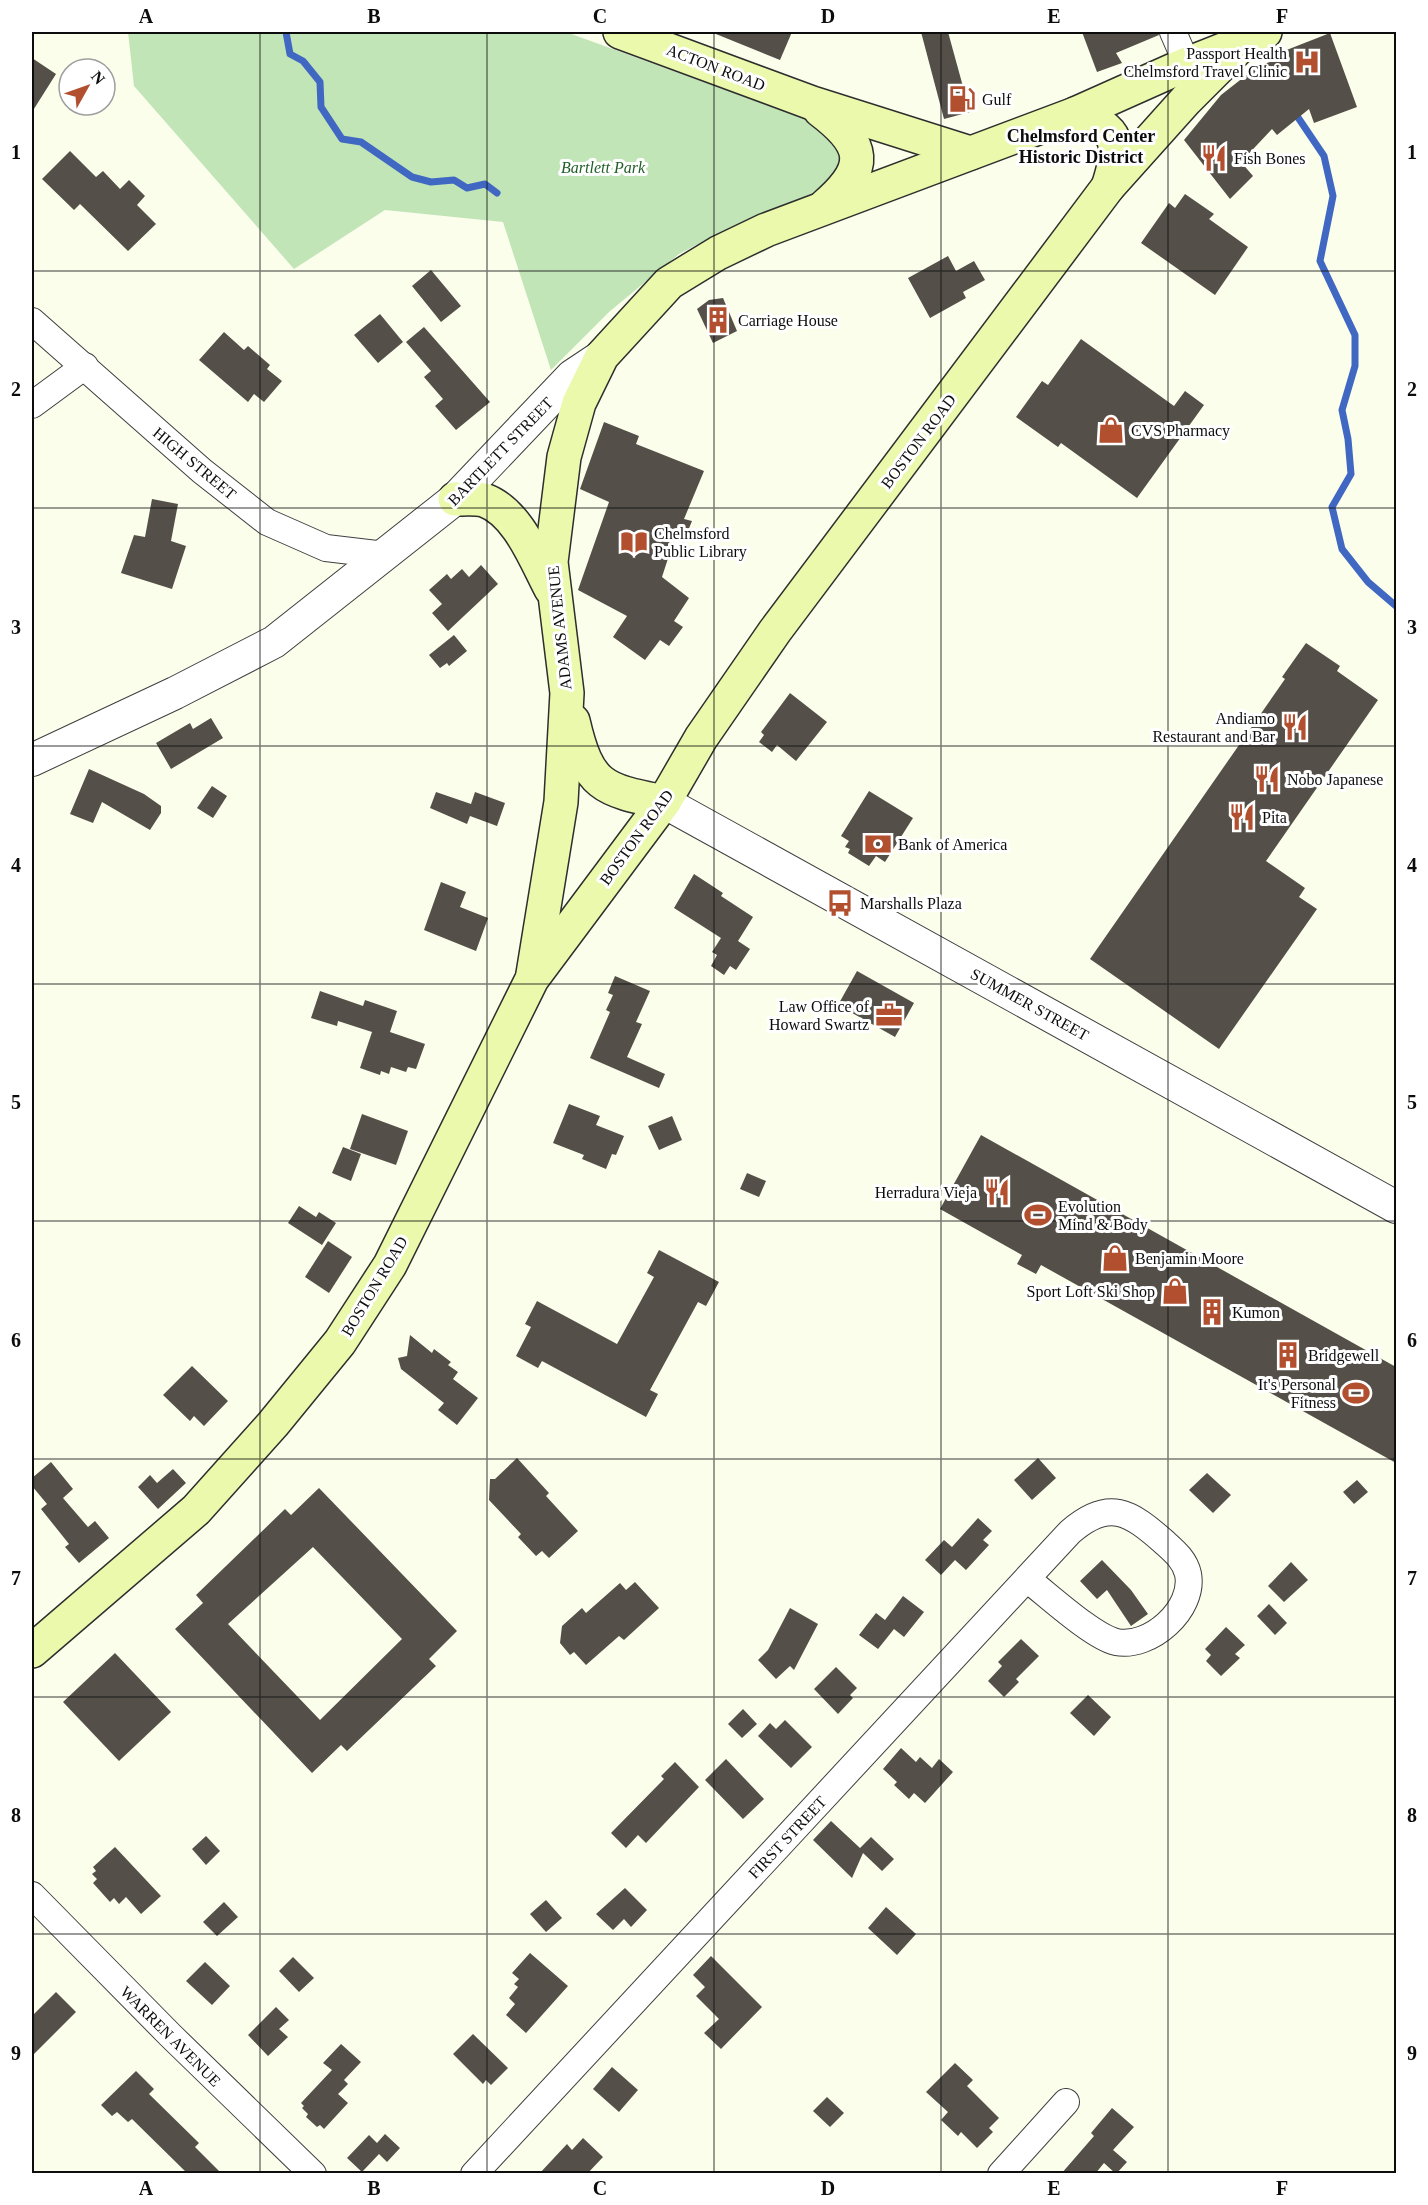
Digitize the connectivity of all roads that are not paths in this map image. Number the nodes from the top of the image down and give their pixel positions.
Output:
1 (620, 32) edge
2 (1173, 32) edge
3 (1255, 36) edge
4 (1187, 63) junction
5 (812, 103) junction
6 (1075, 114) junction
7 (969, 153) junction
8 (1108, 187) junction
9 (820, 211) junction
10 (32, 321) edge
11 (602, 356) junction
12 (85, 366) junction
13 (32, 405) edge
14 (455, 499) junction
15 (385, 555) junction
16 (553, 593) junction
17 (567, 693) junction
18 (701, 738) junction
19 (32, 760) edge
20 (605, 786) junction
21 (664, 802) junction
22 (532, 979) junction
23 (1396, 1207) edge
24 (1027, 1579) junction
25 (32, 1651) edge
26 (32, 1895) edge
27 (1066, 2102) dead end
28 (313, 2174) edge
29 (474, 2174) edge
30 (1001, 2174) edge

1 - 5 main road, ACTON ROAD
2 - 4 street
3 - 4 main road, BARTLETT STREET
3 - 8 main road, BOSTON ROAD
4 - 6 main road, BARTLETT STREET
5 - 7 main road, ACTON ROAD
5 - 9 main road, ACTON ROAD
6 - 7 main road, BARTLETT STREET
6 - 8 main road
7 - 9 main road, BARTLETT STREET
8 - 18 main road, BOSTON ROAD
9 - 11 main road, BARTLETT STREET
10 - 12 street, HIGH STREET
11 - 14 street, BARTLETT STREET
11 - 16 main road, ADAMS AVENUE
12 - 13 street
12 - 15 street, HIGH STREET
14 - 15 street, BARTLETT STREET
14 - 16 main road
15 - 19 street, BARTLETT STREET
16 - 17 main road, ADAMS AVENUE
17 - 20 main road
17 - 22 main road, ADAMS AVENUE
18 - 20 main road
18 - 21 main road, BOSTON ROAD
20 - 21 main road
21 - 22 main road, BOSTON ROAD
21 - 23 street, SUMMER STREET
22 - 25 main road, BOSTON ROAD
24 - 24 street, FIRST STREET
24 - 29 street, FIRST STREET
26 - 28 street, WARREN AVENUE
27 - 30 street

